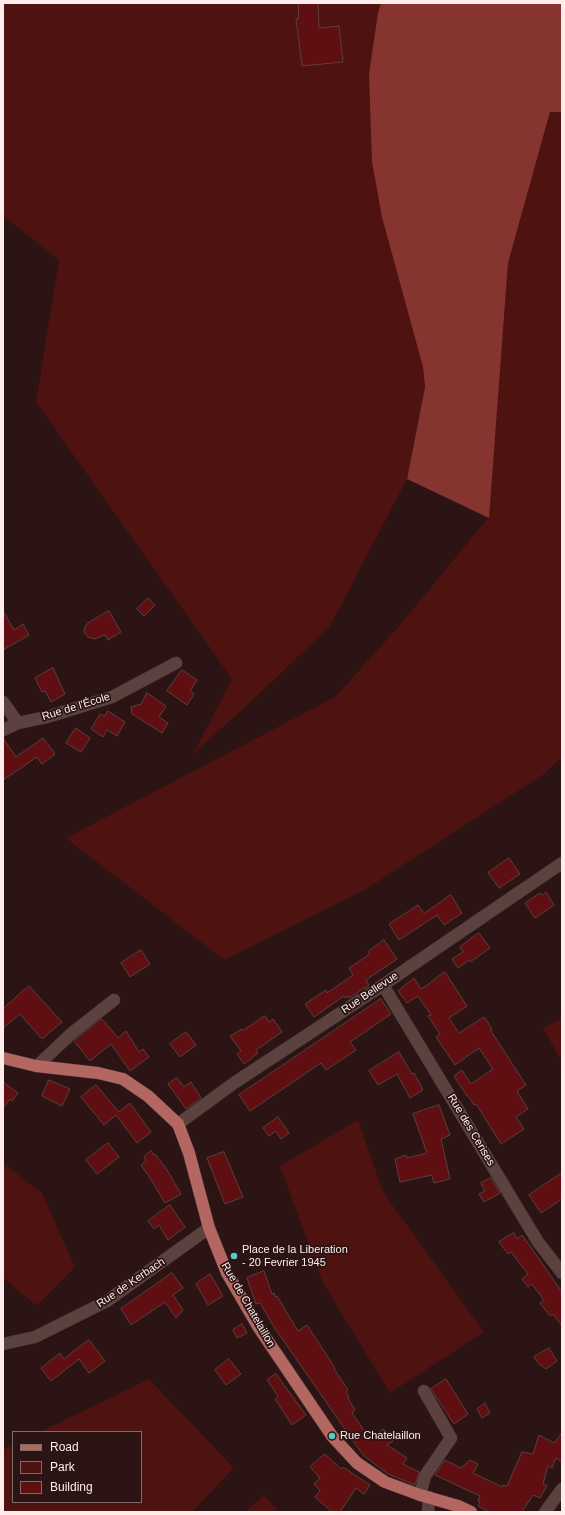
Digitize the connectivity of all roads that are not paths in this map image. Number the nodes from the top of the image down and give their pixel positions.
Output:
1 (176, 663) dead end
2 (3, 702) edge
3 (18, 723) junction
4 (3, 730) edge
5 (562, 863) edge
6 (383, 985) junction
7 (114, 1000) dead end
8 (3, 1058) edge
9 (37, 1066) junction
10 (178, 1124) junction
11 (209, 1228) junction
12 (562, 1273) edge
13 (3, 1344) edge
14 (424, 1391) dead end
15 (562, 1488) edge
16 (424, 1496) junction
17 (428, 1512) edge
18 (471, 1512) edge
19 (545, 1512) edge

1 - 3 street, Rue de l'École
2 - 3 street
3 - 4 street, Rue de l'École
5 - 6 street, Rue Bellevue
6 - 10 street, Rue Bellevue
6 - 12 street, Rue des Cerises
7 - 9 street
8 - 9 main road, Rue de Chatelaillon
9 - 10 main road, Rue de Chatelaillon
10 - 11 main road, Rue de Chatelaillon
11 - 13 street, Rue de Kerbach
11 - 16 main road, Rue de Chatelaillon
14 - 16 street
15 - 19 street
16 - 17 street
16 - 18 main road, Rue de Chatelaillon

